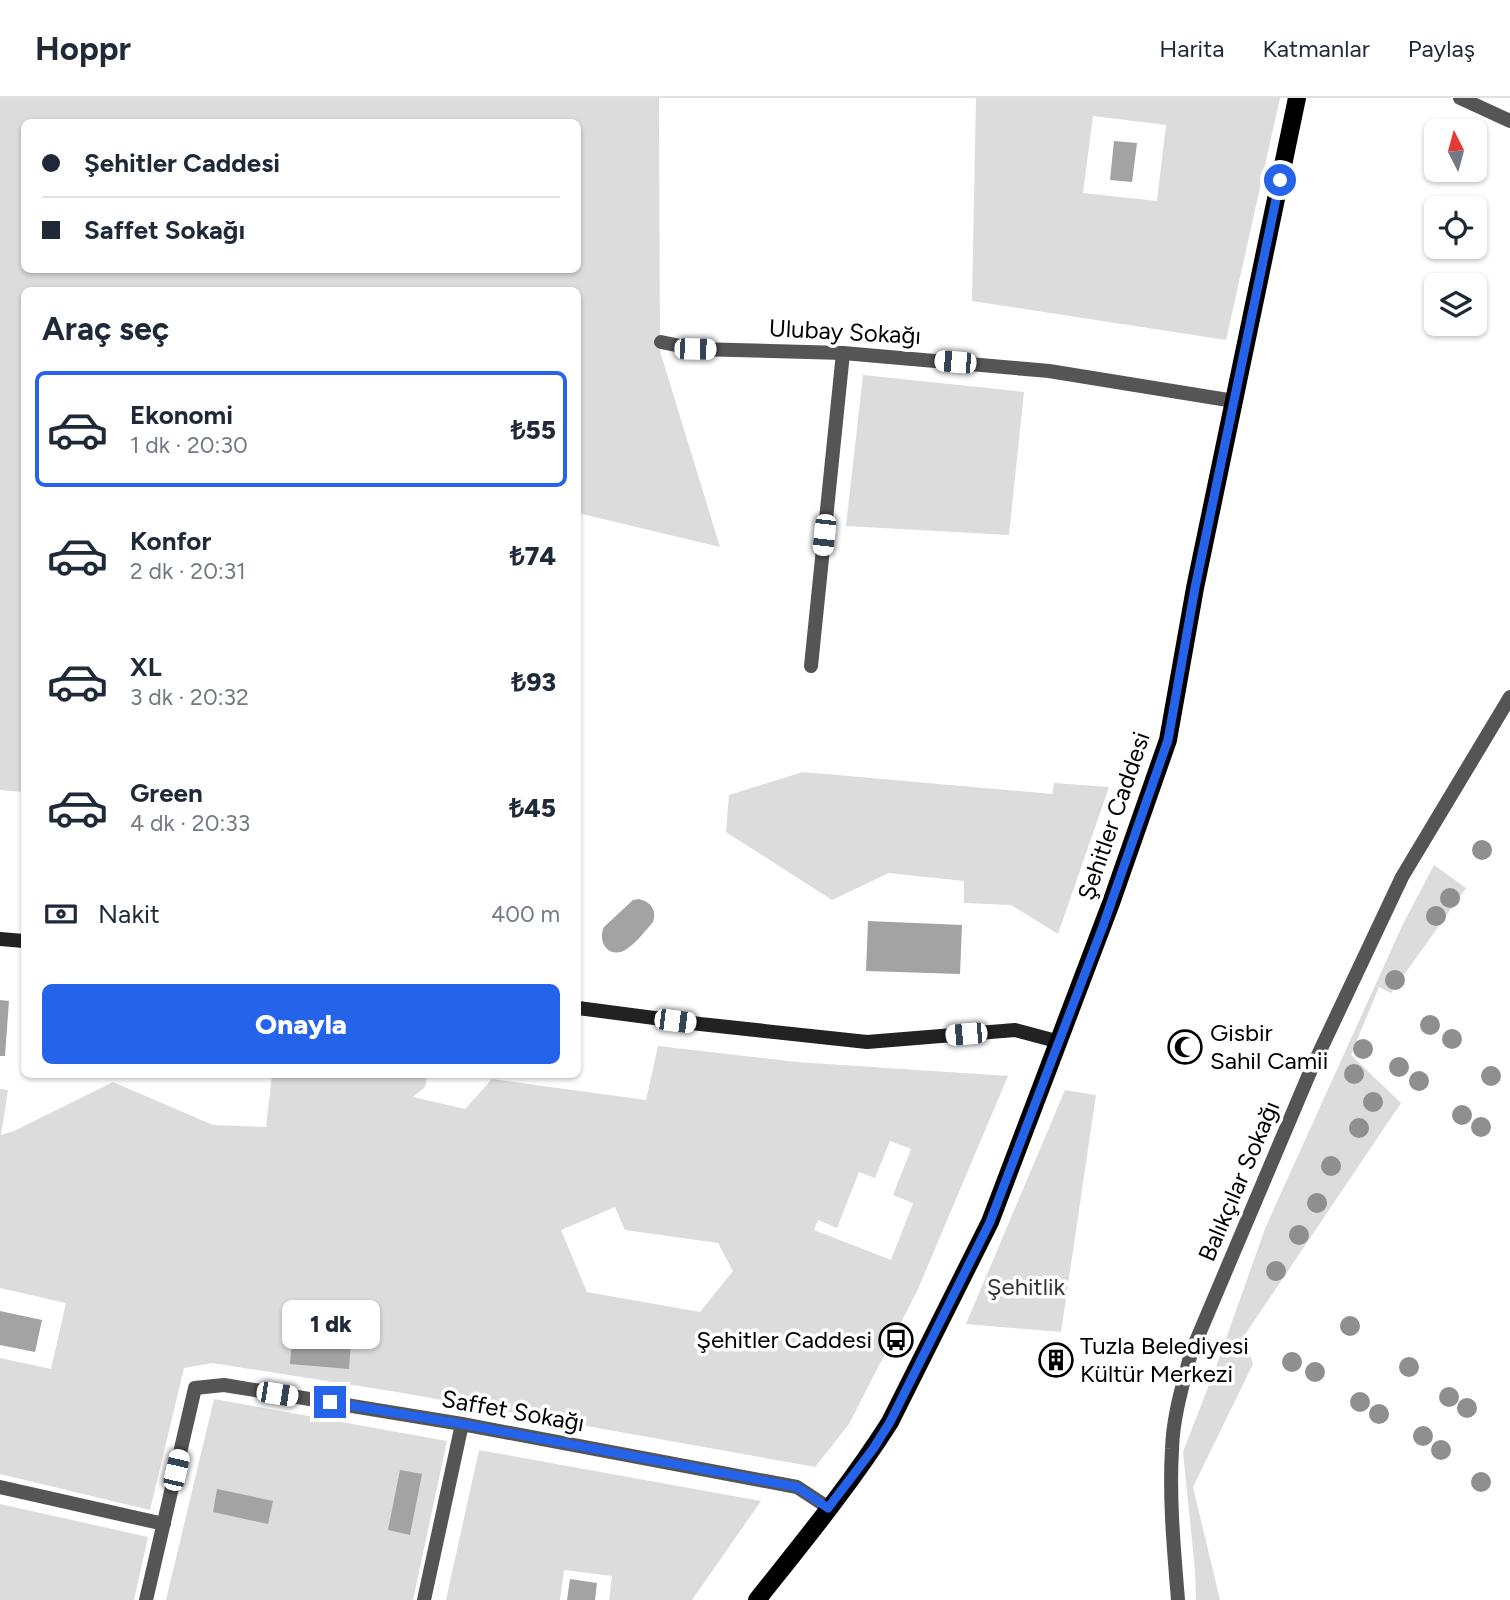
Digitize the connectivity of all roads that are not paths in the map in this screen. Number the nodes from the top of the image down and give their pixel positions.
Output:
1 (1297, 98) edge
2 (1460, 98) edge
3 (1510, 121) edge
4 (661, 342) dead end
5 (843, 352) junction
6 (1234, 401) junction
7 (811, 666) dead end
8 (1510, 697) edge
9 (0, 939) edge
10 (21, 941) edge
11 (581, 1008) edge
12 (1060, 1042) junction
13 (462, 1424) junction
14 (0, 1487) edge
15 (828, 1508) junction
16 (163, 1524) junction
17 (146, 1600) edge
18 (424, 1600) edge
19 (757, 1600) edge
20 (1178, 1600) edge

1 - 6 main road, Şehitler Caddesi
2 - 3 street
4 - 5 street, Ulubay Sokağı
5 - 6 street, Ulubay Sokağı
5 - 7 street
6 - 12 main road, Şehitler Caddesi
8 - 20 street, Balıkçılar Sokağı
9 - 10 street
11 - 12 street
12 - 15 main road, Şehitler Caddesi
13 - 15 street, Saffet Sokağı
13 - 16 street, Saffet Sokağı
13 - 18 street
14 - 16 street
15 - 19 main road, Şehitler Caddesi
16 - 17 street

